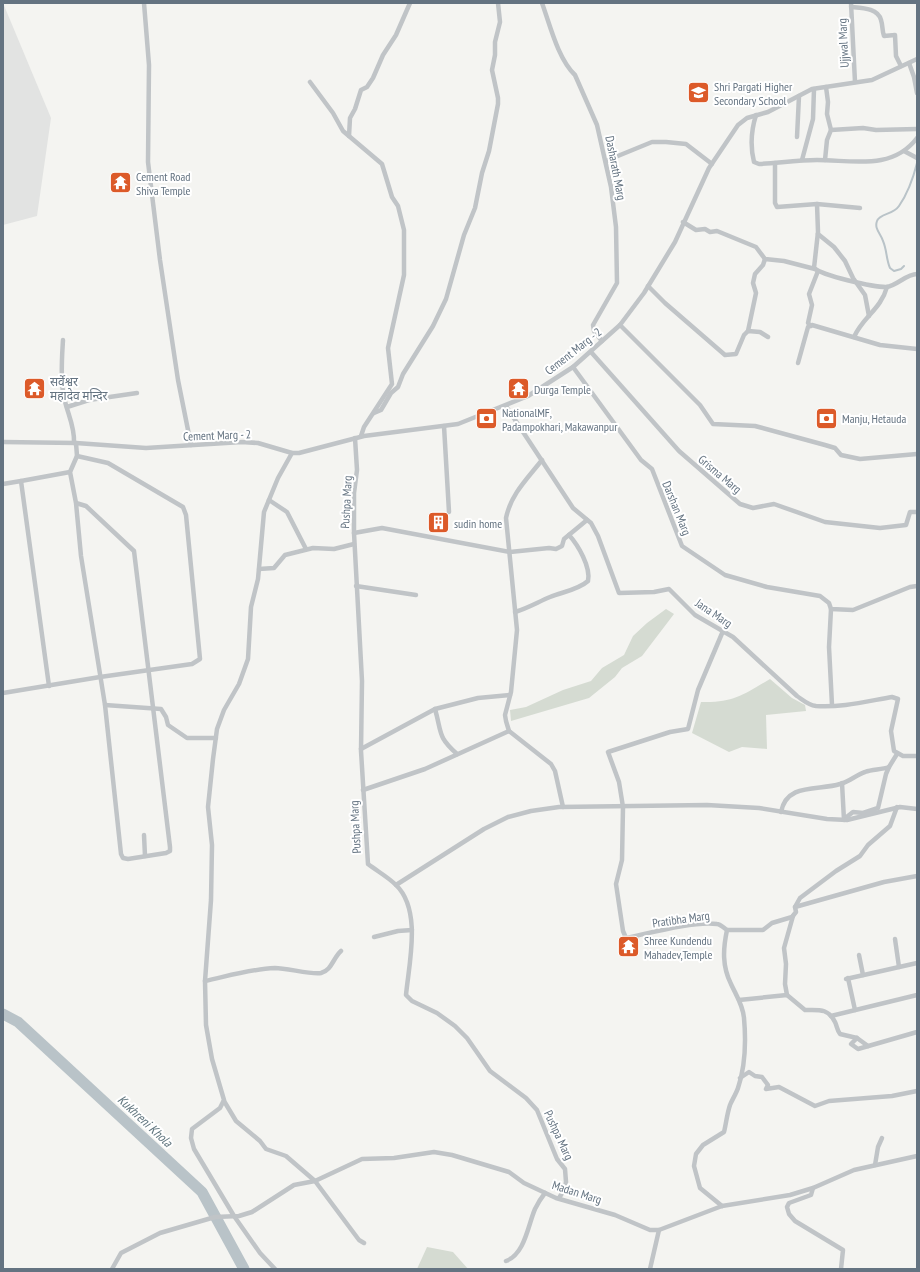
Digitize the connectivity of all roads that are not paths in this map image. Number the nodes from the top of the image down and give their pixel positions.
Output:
1 (144, 3) edge
2 (410, 3) edge
3 (498, 3) edge
4 (542, 3) edge
5 (851, 5) edge
6 (917, 58) edge
7 (909, 63) junction
8 (901, 66) junction
9 (310, 82) dead end
10 (855, 82) junction
11 (826, 87) junction
12 (814, 89) junction
13 (917, 93) edge
14 (798, 96) junction
15 (756, 115) junction
16 (917, 129) edge
17 (831, 130) junction
18 (349, 136) junction
19 (797, 137) dead end
20 (917, 138) edge
21 (904, 151) junction
22 (916, 158) edge
23 (802, 160) junction
24 (825, 160) junction
25 (606, 162) junction
26 (775, 163) junction
27 (712, 164) junction
28 (817, 204) junction
29 (860, 208) dead end
30 (683, 222) junction
31 (818, 234) junction
32 (765, 260) junction
33 (816, 270) junction
34 (917, 274) edge
35 (856, 281) junction
36 (648, 286) junction
37 (887, 287) junction
38 (869, 316) junction
39 (620, 325) junction
40 (811, 326) junction
41 (748, 331) junction
42 (768, 337) dead end
43 (854, 337) junction
44 (63, 340) dead end
45 (602, 341) junction
46 (917, 349) edge
47 (591, 352) junction
48 (798, 363) dead end
49 (572, 367) junction
50 (137, 393) dead end
51 (506, 406) junction
52 (67, 407) junction
53 (374, 413) junction
54 (444, 426) junction
55 (361, 436) junction
56 (355, 438) junction
57 (3, 442) edge
58 (75, 443) junction
59 (191, 446) junction
60 (292, 453) junction
61 (917, 454) edge
62 (77, 456) junction
63 (542, 460) junction
64 (70, 472) junction
65 (21, 481) junction
66 (3, 484) edge
67 (269, 500) junction
68 (76, 503) junction
69 (449, 512) dead end
70 (917, 512) edge
71 (587, 520) junction
72 (354, 533) junction
73 (569, 535) junction
74 (354, 544) junction
75 (306, 550) junction
76 (510, 552) junction
77 (259, 569) junction
78 (356, 586) junction
79 (917, 586) edge
80 (416, 595) dead end
81 (831, 609) junction
82 (515, 612) junction
83 (723, 631) junction
84 (147, 670) junction
85 (100, 677) junction
86 (49, 686) junction
87 (3, 693) edge
88 (510, 695) junction
89 (105, 705) junction
90 (832, 705) junction
91 (153, 708) junction
92 (435, 709) junction
93 (509, 731) junction
94 (216, 738) junction
95 (361, 749) junction
96 (457, 754) junction
97 (897, 754) junction
98 (917, 756) edge
99 (889, 767) junction
100 (842, 783) junction
101 (363, 790) junction
102 (563, 807) junction
103 (623, 807) junction
104 (897, 807) junction
105 (917, 808) edge
106 (781, 812) junction
107 (844, 820) junction
108 (144, 835) dead end
109 (145, 856) junction
110 (917, 876) edge
111 (396, 885) junction
112 (795, 907) junction
113 (793, 916) junction
114 (412, 930) junction
115 (727, 930) junction
116 (374, 936) dead end
117 (895, 939) dead end
118 (341, 952) dead end
119 (860, 955) dead end
120 (917, 963) edge
121 (899, 967) junction
122 (863, 975) junction
123 (205, 982) junction
124 (786, 995) junction
125 (917, 995) edge
126 (739, 1000) junction
127 (855, 1010) junction
128 (831, 1016) junction
129 (917, 1032) edge
130 (857, 1038) junction
131 (868, 1046) junction
132 (740, 1078) junction
133 (917, 1091) edge
134 (224, 1101) junction
135 (882, 1138) dead end
136 (917, 1156) edge
137 (875, 1165) junction
138 (316, 1181) junction
139 (813, 1188) junction
140 (545, 1192) junction
141 (559, 1198) junction
142 (722, 1206) junction
143 (236, 1216) junction
144 (659, 1230) junction
145 (364, 1243) dead end
146 (506, 1261) dead end
147 (112, 1269) edge
148 (275, 1269) edge
149 (650, 1269) edge
150 (841, 1269) edge

1 - 59 street
2 - 18 street
3 - 53 street
4 - 25 street, Dasharath Marg
5 - 8 street
5 - 10 street, Ujjwal Marg
6 - 7 street, Cement Marg - 2
7 - 8 street, Cement Marg - 2
7 - 13 street
8 - 10 street, Cement Marg - 2
9 - 18 street
10 - 11 street, Cement Marg - 2
11 - 12 street, Cement Marg - 2
11 - 17 street
12 - 14 street, Cement Marg - 2
12 - 23 street
14 - 15 street, Cement Marg - 2
14 - 19 street
15 - 26 street
15 - 27 street, Cement Marg - 2
16 - 17 street
17 - 24 street
18 - 53 street
20 - 21 street
21 - 22 street
21 - 24 street
23 - 24 street
23 - 26 street
25 - 27 street
25 - 45 street, Dasharath Marg
26 - 28 street
27 - 30 street, Cement Marg - 2
28 - 29 street
28 - 31 street
30 - 32 street
30 - 36 street, Cement Marg - 2
31 - 33 street
31 - 35 street
32 - 33 street
32 - 41 street
33 - 35 street
33 - 40 street
34 - 37 street
35 - 37 street
35 - 38 street
36 - 39 street, Cement Marg - 2
36 - 41 street
37 - 38 street
38 - 43 street
39 - 45 street, Cement Marg - 2
39 - 61 street
40 - 43 street
40 - 48 street
41 - 42 street
43 - 46 street
44 - 52 street
45 - 47 street, Cement Marg - 2
47 - 49 street, Cement Marg - 2
47 - 70 street, Grisma Marg
49 - 51 street, Cement Marg - 2
49 - 81 street, Darshan Marg
50 - 52 street
51 - 54 street, Cement Marg - 2
51 - 63 street, Jana Marg
52 - 58 street
53 - 55 street
54 - 55 street, Cement Marg - 2
54 - 69 street
55 - 56 street, Cement Marg - 2
56 - 60 street, Cement Marg - 2
56 - 72 street, Pushpa Marg
57 - 58 street, Cement Marg - 2
58 - 59 street, Cement Marg - 2
58 - 62 street
59 - 60 street, Cement Marg - 2
60 - 67 street
62 - 64 street
62 - 84 street
63 - 71 street, Jana Marg
63 - 76 street
64 - 65 street
64 - 68 street
65 - 66 street
65 - 86 street
67 - 75 street
67 - 77 street
68 - 84 street
68 - 85 street
71 - 73 street
71 - 83 street, Jana Marg
72 - 74 street, Pushpa Marg
72 - 76 street
73 - 76 street
73 - 82 street
74 - 75 street
74 - 78 street, Pushpa Marg
75 - 77 street
76 - 82 street
77 - 94 street
78 - 80 street
78 - 95 street, Pushpa Marg
79 - 81 street
81 - 90 street
82 - 88 street
83 - 90 street, Jana Marg
83 - 103 street
84 - 85 street
84 - 91 street
85 - 86 street
85 - 89 street
86 - 87 street
88 - 92 street
88 - 93 street
89 - 91 street
89 - 109 street
90 - 97 street, Jana Marg
91 - 94 street
91 - 109 street
92 - 95 street
92 - 96 street
93 - 96 street
93 - 102 street
94 - 123 street
95 - 101 street, Pushpa Marg
96 - 101 street
97 - 98 street
97 - 99 street
99 - 100 street
99 - 107 street
100 - 106 street
100 - 107 street
101 - 111 street, Pushpa Marg
102 - 103 street
102 - 111 street
103 - 106 street
103 - 115 street, Pratibha Marg
104 - 105 street
104 - 107 street
104 - 112 street
106 - 107 street
108 - 109 street
110 - 112 street
111 - 114 street, Pushpa Marg
112 - 113 street
113 - 115 street
113 - 124 street
114 - 116 street
114 - 141 street, Pushpa Marg
115 - 126 street, Pratibha Marg
117 - 121 street
118 - 123 street
119 - 122 street
120 - 121 street
121 - 122 street
122 - 127 street
123 - 134 street
124 - 126 street
124 - 128 street
125 - 127 street
126 - 132 street, Pratibha Marg
127 - 128 street
128 - 130 street
129 - 131 street
130 - 131 street
130 - 131 street
132 - 133 street
132 - 142 street, Pratibha Marg
134 - 138 street
134 - 143 street
135 - 137 street
136 - 137 street
137 - 139 street
138 - 140 street, Madan Marg
138 - 143 street, Madan Marg
138 - 145 street
139 - 142 street
139 - 150 street
140 - 141 street, Madan Marg
140 - 146 street
141 - 144 street, Madan Marg
142 - 144 street
143 - 147 street, Madan Marg
143 - 148 street
144 - 149 street

